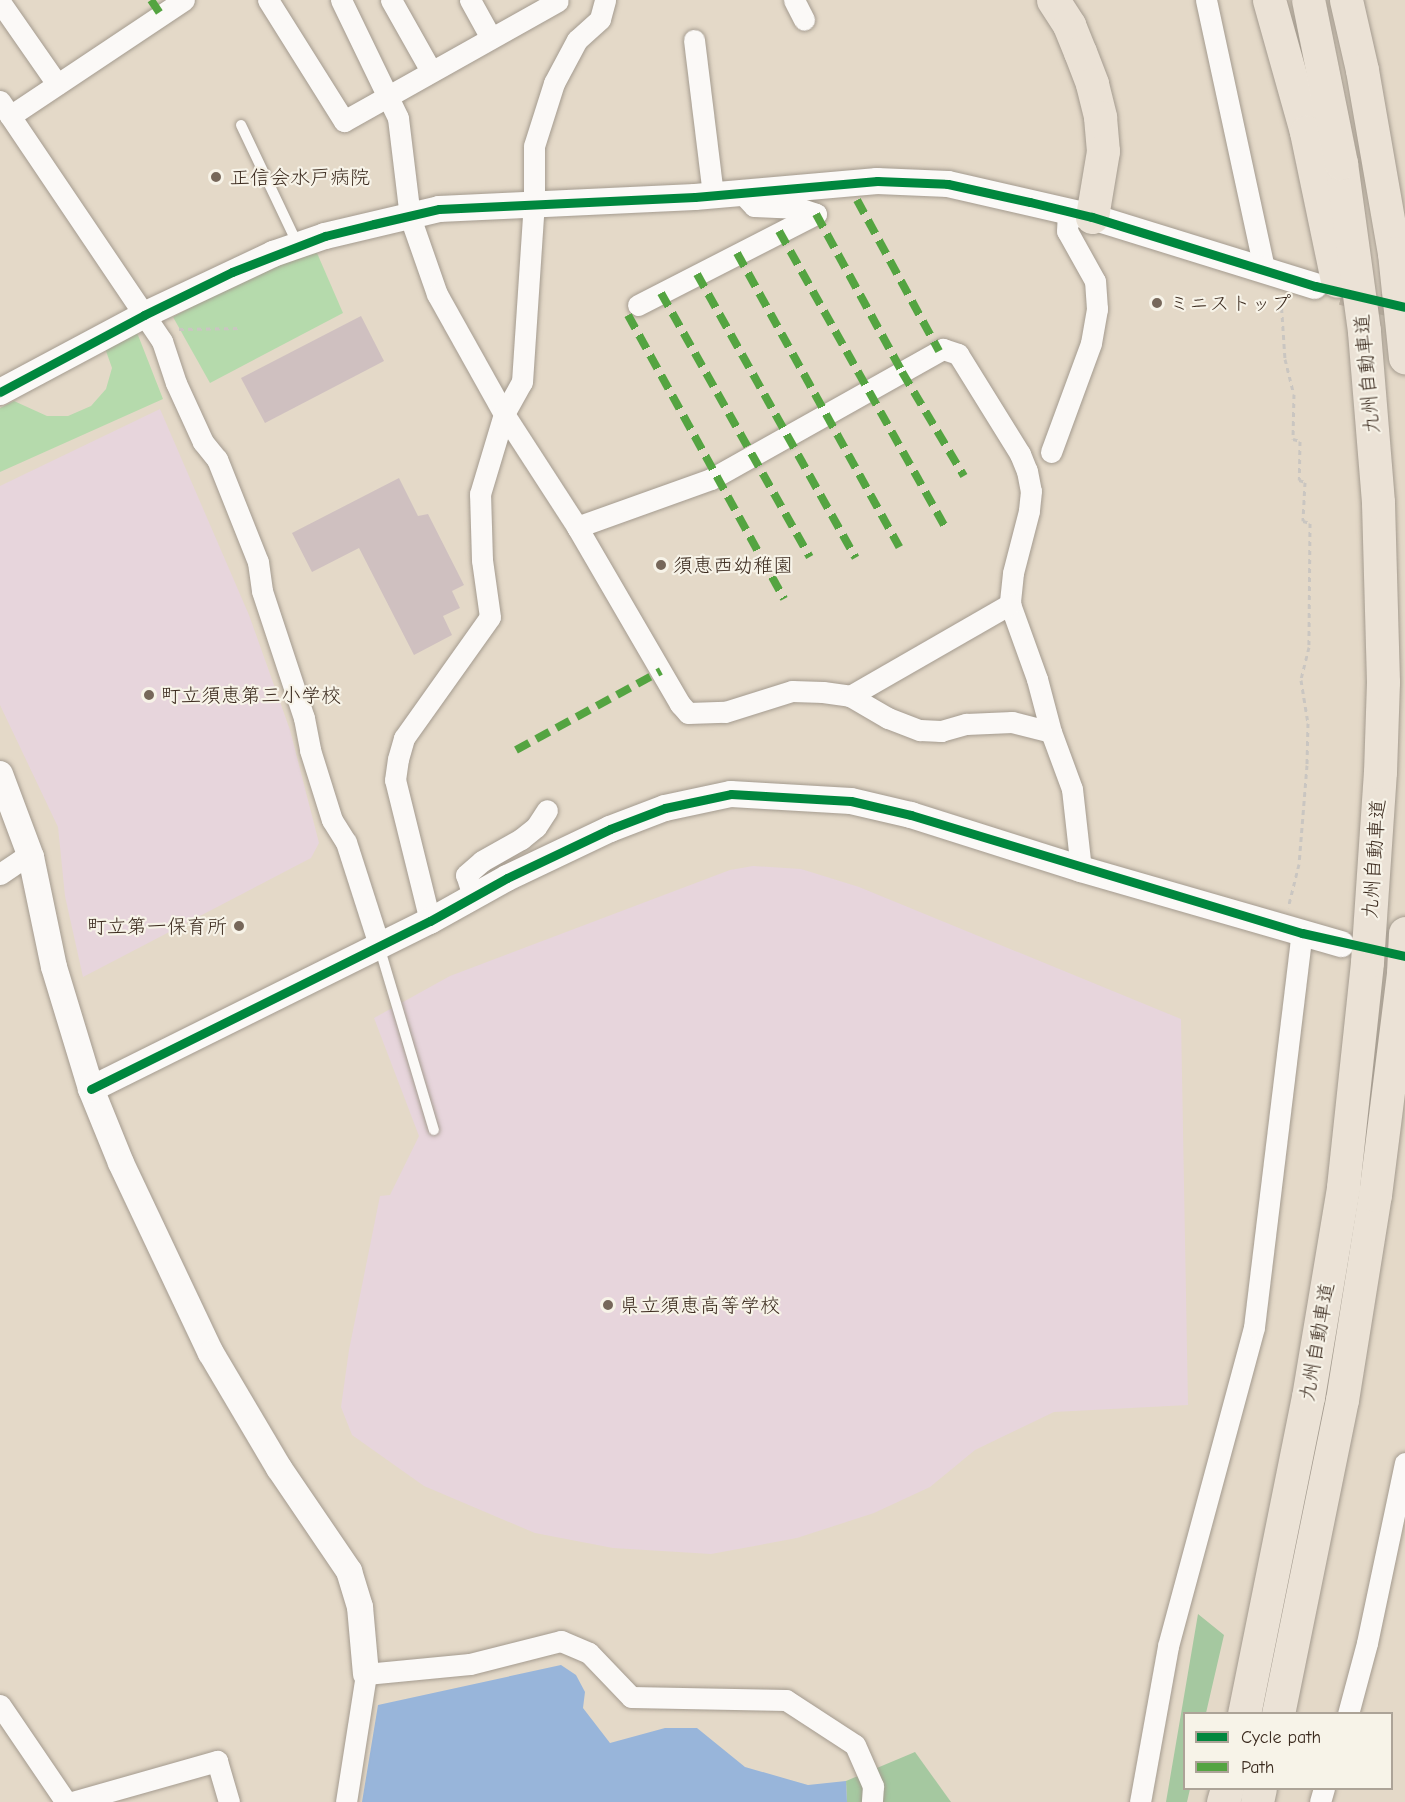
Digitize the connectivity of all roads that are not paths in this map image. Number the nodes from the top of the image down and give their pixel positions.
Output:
1 (184, 0) edge
2 (268, 0) edge
3 (341, 0) edge
4 (391, 0) edge
5 (470, 0) edge
6 (605, 0) edge
7 (794, 0) edge
8 (1053, 0) edge
9 (1206, 0) edge
10 (1269, 0) edge
11 (1308, 0) edge
12 (1346, 0) edge
13 (0, 2) edge
14 (550, 3) edge
15 (804, 20) dead end
16 (491, 38) junction
17 (694, 40) dead end
18 (431, 71) junction
19 (57, 84) junction
20 (388, 94) junction
21 (5, 109) edge
22 (241, 126) dead end
23 (741, 192) junction
24 (713, 195) junction
25 (534, 203) junction
26 (1080, 214) junction
27 (410, 217) junction
28 (298, 245) junction
29 (1272, 271) junction
30 (1315, 286) tunnel mouth
31 (638, 305) dead end
32 (144, 315) junction
33 (1405, 357) edge
34 (0, 392) edge
35 (504, 414) junction
36 (1051, 452) dead end
37 (577, 527) junction
38 (1010, 604) junction
39 (1383, 682) junction
40 (850, 696) junction
41 (1051, 732) junction
42 (0, 774) edge
43 (547, 810) dead end
44 (31, 857) junction
45 (1081, 869) junction
46 (0, 874) edge
47 (473, 896) junction
48 (430, 921) junction
49 (1292, 931) junction
50 (1405, 933) edge
51 (1341, 944) dead end
52 (379, 945) junction
53 (91, 1089) junction
54 (434, 1130) dead end
55 (1405, 1462) edge
56 (366, 1674) junction
57 (0, 1704) edge
58 (1244, 1712) edge
59 (1278, 1712) edge
60 (1348, 1712) edge
61 (66, 1802) edge
62 (72, 1802) edge
63 (229, 1802) edge
64 (346, 1802) edge
65 (872, 1802) edge
66 (1140, 1802) edge

1 - 19 street
2 - 20 street
3 - 20 street
4 - 18 street
5 - 16 street
6 - 25 street
7 - 15 street
8 - 26 main road
9 - 29 street
10 - 39 main road
11 - 39 main road, 九州自動車道
12 - 33 main road, 九州自動車道
13 - 19 street
14 - 16 street
16 - 18 street
17 - 24 street
18 - 20 street
19 - 21 street
20 - 27 street
21 - 32 street
22 - 28 lane
23 - 24 street
23 - 26 street
23 - 31 street
24 - 25 street
25 - 27 street
25 - 35 street
26 - 29 street
26 - 36 street
27 - 28 street
27 - 35 street
28 - 32 street
29 - 30 street
32 - 34 street
32 - 52 street
35 - 37 street
35 - 48 street
37 - 38 street
37 - 40 street
38 - 40 street
38 - 41 street
39 - 58 main road, 九州自動車道
40 - 41 street
41 - 45 street
42 - 44 street
43 - 47 street
44 - 46 street
44 - 53 street
45 - 47 street
45 - 49 street
47 - 48 street
48 - 52 street
49 - 51 street
49 - 66 street
50 - 59 main road, 九州自動車道
52 - 53 street
52 - 54 lane
53 - 56 street
55 - 60 street
56 - 64 street
56 - 65 street
57 - 61 street
62 - 63 street

